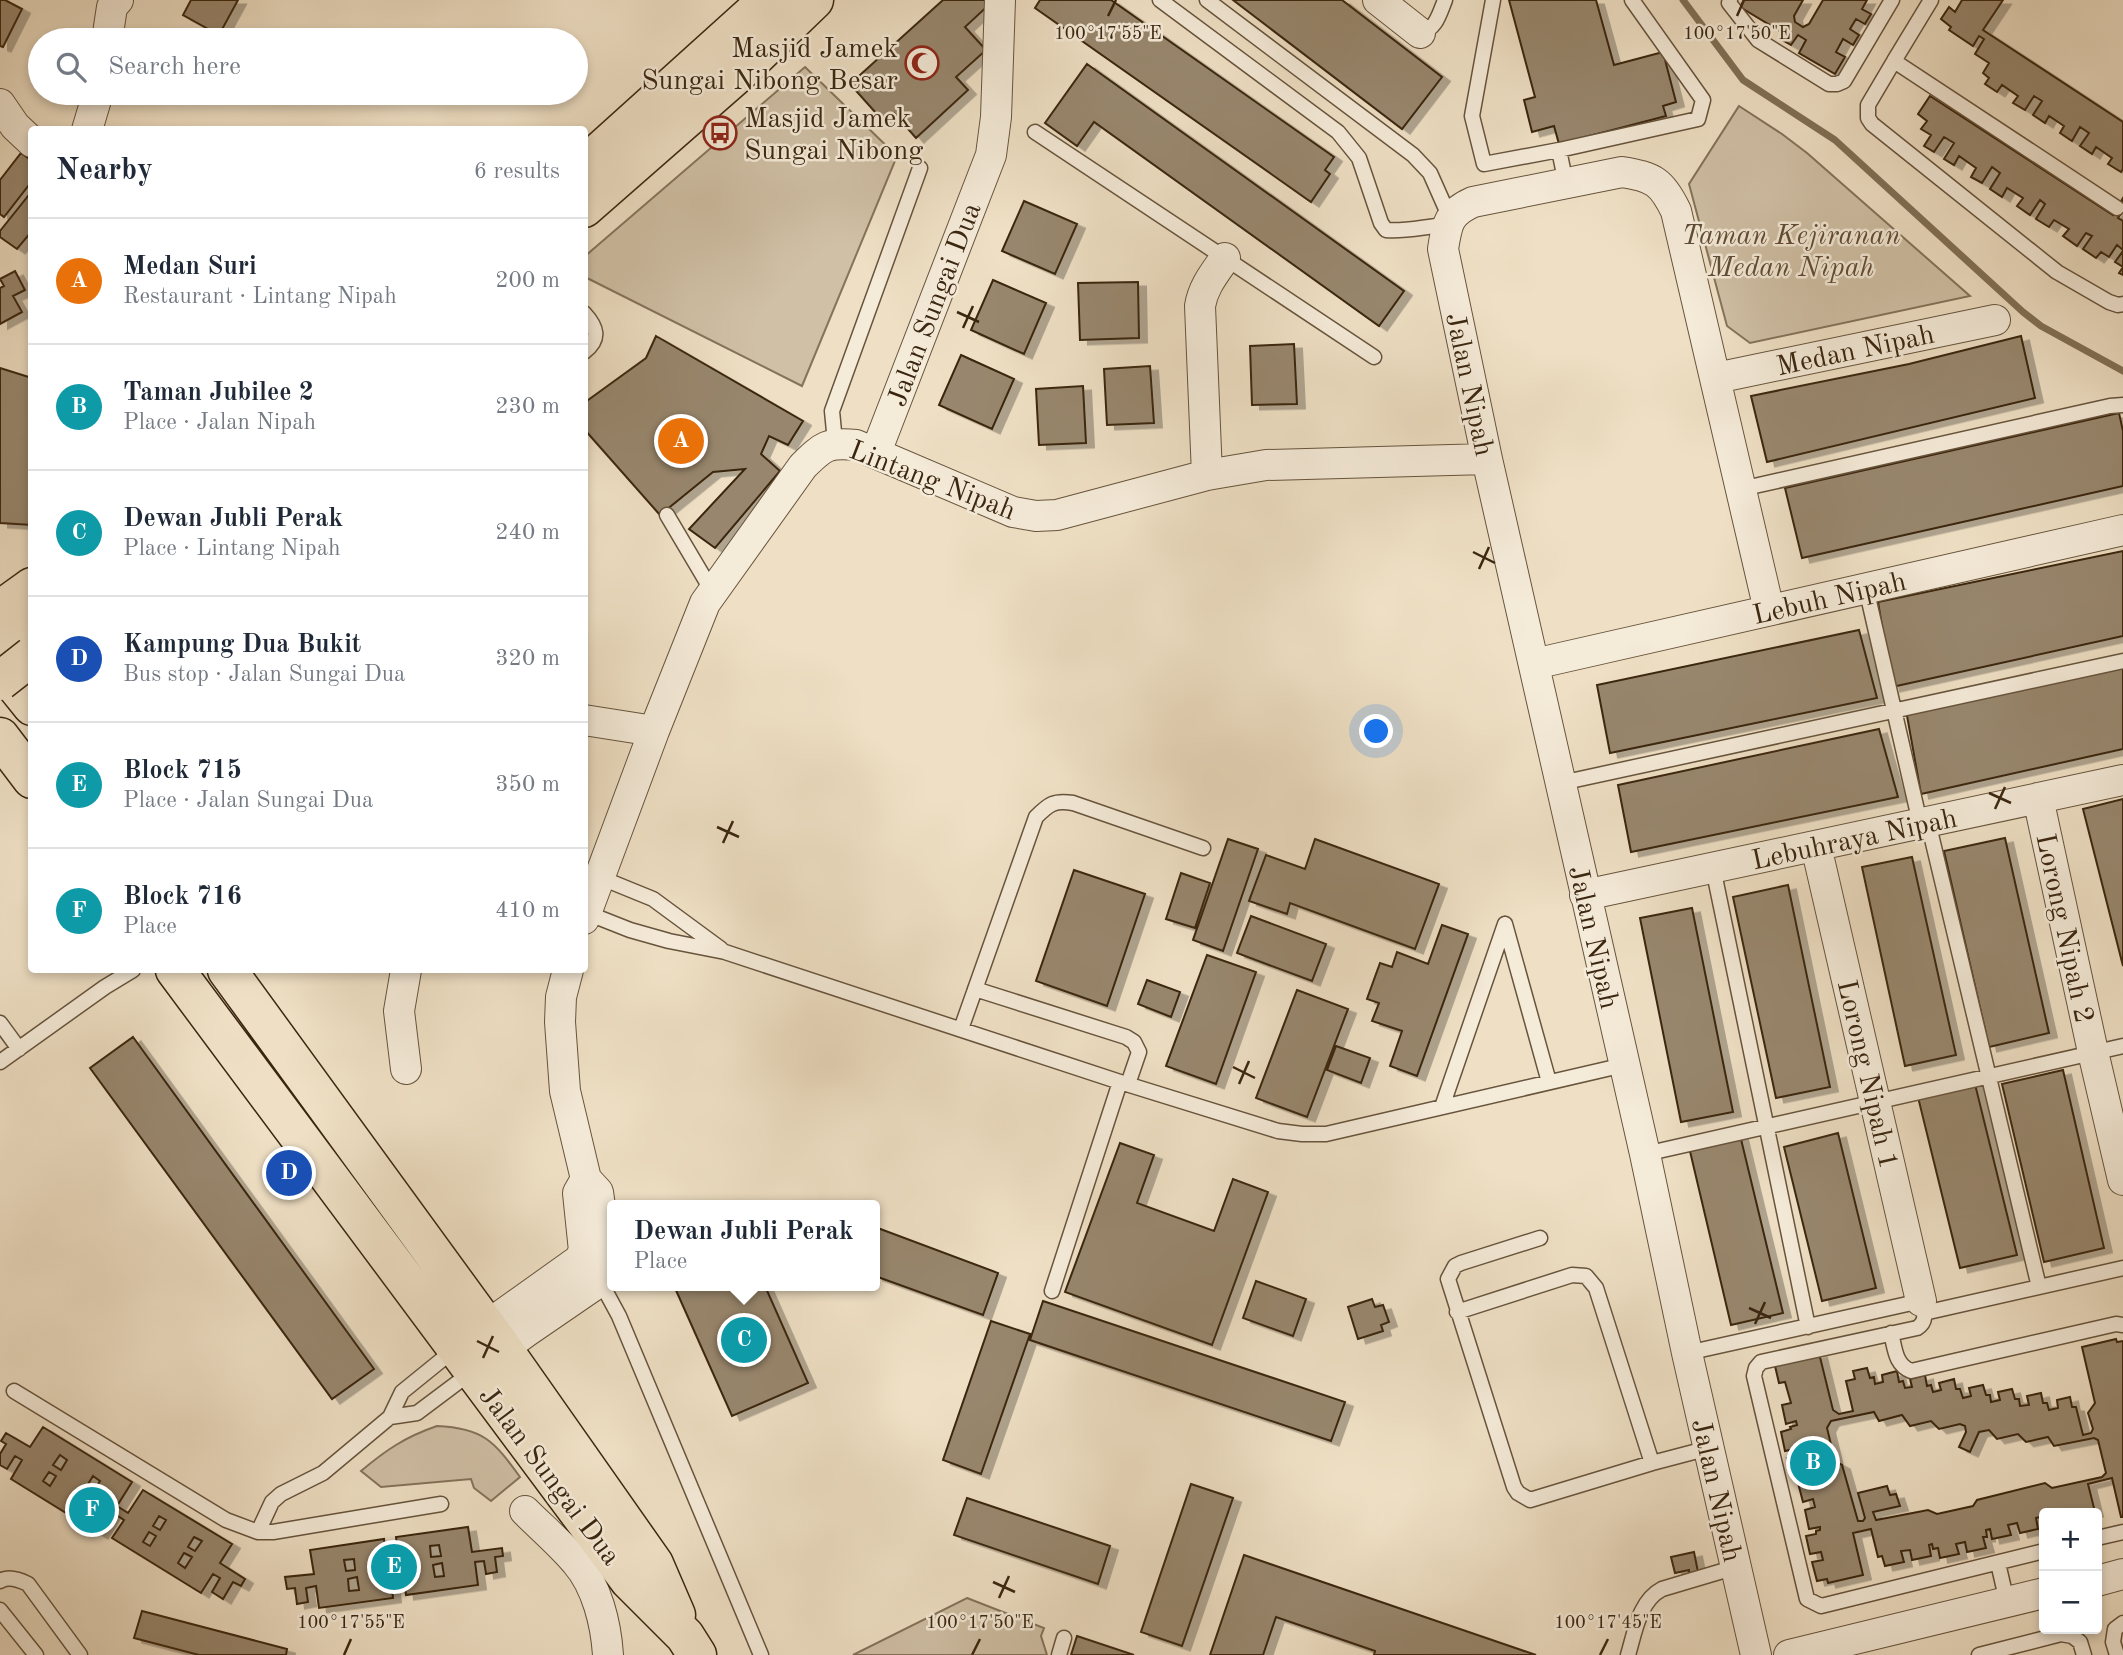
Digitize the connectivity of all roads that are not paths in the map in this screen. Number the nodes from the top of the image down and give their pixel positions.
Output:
1 (118, 0) edge
2 (747, 0) edge
3 (768, 0) edge
4 (814, 0) edge
5 (828, 0) edge
6 (1000, 0) edge
7 (1160, 0) edge
8 (1207, 0) edge
9 (1378, 0) edge
10 (1444, 0) edge
11 (1493, 0) edge
12 (1632, 0) edge
13 (1730, 0) edge
14 (1892, 0) edge
15 (1931, 0) edge
16 (109, 28) edge
17 (1420, 33) joint
18 (1894, 61) junction
19 (0, 104) edge
20 (94, 105) edge
21 (88, 126) edge
22 (1035, 132) dead end
23 (28, 138) edge
24 (588, 145) edge
25 (1559, 150) junction
26 (588, 162) edge
27 (920, 168) dead end
28 (1566, 184) junction
29 (588, 204) edge
30 (2121, 210) edge
31 (588, 219) edge
32 (1448, 222) junction
33 (1225, 258) junction
34 (2123, 303) edge
35 (588, 318) edge
36 (1995, 320) dead end
37 (588, 348) edge
38 (1374, 357) dead end
39 (1716, 378) junction
40 (2123, 405) edge
41 (835, 442) junction
42 (876, 452) junction
43 (1487, 459) junction
44 (1208, 475) junction
45 (1741, 489) junction
46 (667, 514) dead end
47 (2123, 530) edge
48 (28, 580) edge
49 (0, 583) edge
50 (1866, 588) junction
51 (28, 590) edge
52 (712, 591) junction
53 (0, 610) edge
54 (1769, 610) junction
55 (28, 618) edge
56 (0, 640) edge
57 (2123, 661) edge
58 (1534, 664) junction
59 (1894, 711) junction
60 (588, 721) edge
61 (654, 730) junction
62 (0, 737) edge
63 (28, 774) edge
64 (2123, 780) edge
65 (0, 782) edge
66 (1562, 783) junction
67 (28, 796) edge
68 (2038, 798) junction
69 (1924, 823) junction
70 (1816, 846) junction
71 (1203, 848) dead end
72 (1713, 868) junction
73 (599, 877) junction
74 (1585, 895) junction
75 (588, 910) edge
76 (588, 917) edge
77 (725, 952) junction
78 (128, 973) edge
79 (177, 973) edge
80 (229, 973) edge
81 (405, 973) edge
82 (567, 973) edge
83 (975, 989) junction
84 (0, 1023) edge
85 (961, 1029) junction
86 (2123, 1045) edge
87 (19, 1049) junction
88 (2093, 1052) junction
89 (0, 1062) edge
90 (1624, 1065) junction
91 (406, 1069) dead end
92 (1988, 1076) junction
93 (1124, 1083) junction
94 (1549, 1083) junction
95 (1875, 1102) junction
96 (1442, 1107) junction
97 (1767, 1126) junction
98 (1645, 1154) junction
99 (586, 1179) junction
100 (2123, 1180) edge
101 (1540, 1238) dead end
102 (2123, 1268) edge
103 (599, 1279) junction
104 (2039, 1287) junction
105 (1052, 1291) dead end
106 (1923, 1307) junction
107 (1457, 1311) junction
108 (2123, 1325) edge
109 (1808, 1327) junction
110 (1891, 1333) junction
111 (480, 1349) junction
112 (1687, 1353) junction
113 (14, 1391) dead end
114 (390, 1417) junction
115 (1709, 1448) junction
116 (1652, 1463) junction
117 (441, 1504) dead end
118 (525, 1511) dead end
119 (258, 1532) junction
120 (2123, 1532) edge
121 (2102, 1537) edge
122 (2039, 1552) edge
123 (1998, 1563) junction
124 (1736, 1567) junction
125 (2123, 1574) edge
126 (2102, 1580) edge
127 (0, 1581) edge
128 (2039, 1594) edge
129 (2007, 1602) junction
130 (0, 1609) edge
131 (2123, 1623) edge
132 (1064, 1638) dead end
133 (691, 1646) edge
134 (36, 1655) edge
135 (80, 1655) edge
136 (608, 1655) edge
137 (761, 1655) edge
138 (1059, 1655) edge
139 (1628, 1655) edge
140 (1756, 1655) edge
141 (1789, 1655) edge
142 (1979, 1655) edge
143 (2084, 1655) edge
144 (2117, 1655) edge

1 - 16 street
2 - 24 main road
3 - 26 main road
4 - 29 main road
5 - 31 main road
6 - 42 street, Jalan Sungai Dua
7 - 32 lane
8 - 32 lane
9 - 17 street
10 - 17 lane
11 - 25 lane
12 - 25 lane
13 - 14 lane
15 - 18 lane
18 - 30 lane
18 - 34 lane
19 - 23 street
20 - 21 street
22 - 33 lane
25 - 28 lane
27 - 41 lane
28 - 32 street
28 - 39 street
32 - 43 street, Jalan Nipah
33 - 38 lane
33 - 44 street
35 - 37 lane
36 - 39 street, Medan Nipah
39 - 45 street
40 - 45 lane
41 - 42 street, Lintang Nipah
41 - 52 street, Lintang Nipah
42 - 44 street, Lintang Nipah
43 - 44 street, Lintang Nipah
43 - 58 street, Jalan Nipah
45 - 54 street
46 - 52 lane
47 - 50 street, Lebuh Nipah
48 - 49 main road
50 - 54 street, Lebuh Nipah
50 - 59 lane
51 - 53 main road
52 - 61 street, Lintang Nipah
54 - 58 street, Lebuh Nipah
55 - 56 main road
57 - 59 lane
58 - 66 street, Jalan Nipah
59 - 66 lane
59 - 69 lane
60 - 61 street
61 - 73 street, Lintang Nipah
62 - 63 main road
64 - 68 street, Lebuhraya Nipah
65 - 67 main road
66 - 74 street, Jalan Nipah
68 - 69 street, Lebuhraya Nipah
68 - 88 street, Lorong Nipah 2
69 - 70 street, Lebuhraya Nipah
69 - 92 lane
70 - 72 street, Lebuhraya Nipah
70 - 95 street, Lorong Nipah 1
71 - 83 lane
72 - 74 street, Lebuhraya Nipah
72 - 97 lane
73 - 75 street, Lintang Nipah
73 - 77 lane
74 - 90 street, Jalan Nipah
76 - 77 lane
77 - 85 lane
78 - 87 lane
79 - 111 main road, Jalan Sungai Dua
80 - 111 main road, Jalan Sungai Dua
81 - 91 street
82 - 99 street
83 - 85 lane
83 - 93 lane
84 - 87 lane
85 - 93 lane
86 - 88 lane
87 - 89 lane
88 - 92 lane
88 - 100 street, Lorong Nipah 2
90 - 94 lane
90 - 98 street, Jalan Nipah
92 - 95 lane
92 - 104 lane
93 - 96 lane
93 - 105 lane
94 - 96 lane
94 - 96 lane
95 - 97 lane
95 - 106 street, Lorong Nipah 1
97 - 98 lane
97 - 109 lane
98 - 112 street, Jalan Nipah
99 - 103 street
99 - 111 street
101 - 107 lane
102 - 104 lane
103 - 111 street
103 - 137 lane
104 - 106 lane
106 - 109 lane
106 - 110 lane
107 - 116 lane
107 - 116 lane
108 - 110 lane
109 - 112 lane
110 - 123 lane
111 - 114 lane
111 - 114 lane
111 - 133 main road, Jalan Sungai Dua
112 - 115 street, Jalan Nipah
113 - 119 lane
114 - 119 lane
115 - 116 lane
115 - 124 street, Jalan Nipah
117 - 119 lane
118 - 136 street
120 - 121 lane
122 - 123 lane
123 - 129 lane
124 - 139 lane
124 - 140 street, Jalan Nipah
125 - 126 street
127 - 135 lane
128 - 129 street
129 - 141 street
130 - 134 lane
131 - 144 lane
132 - 138 lane
142 - 143 lane

